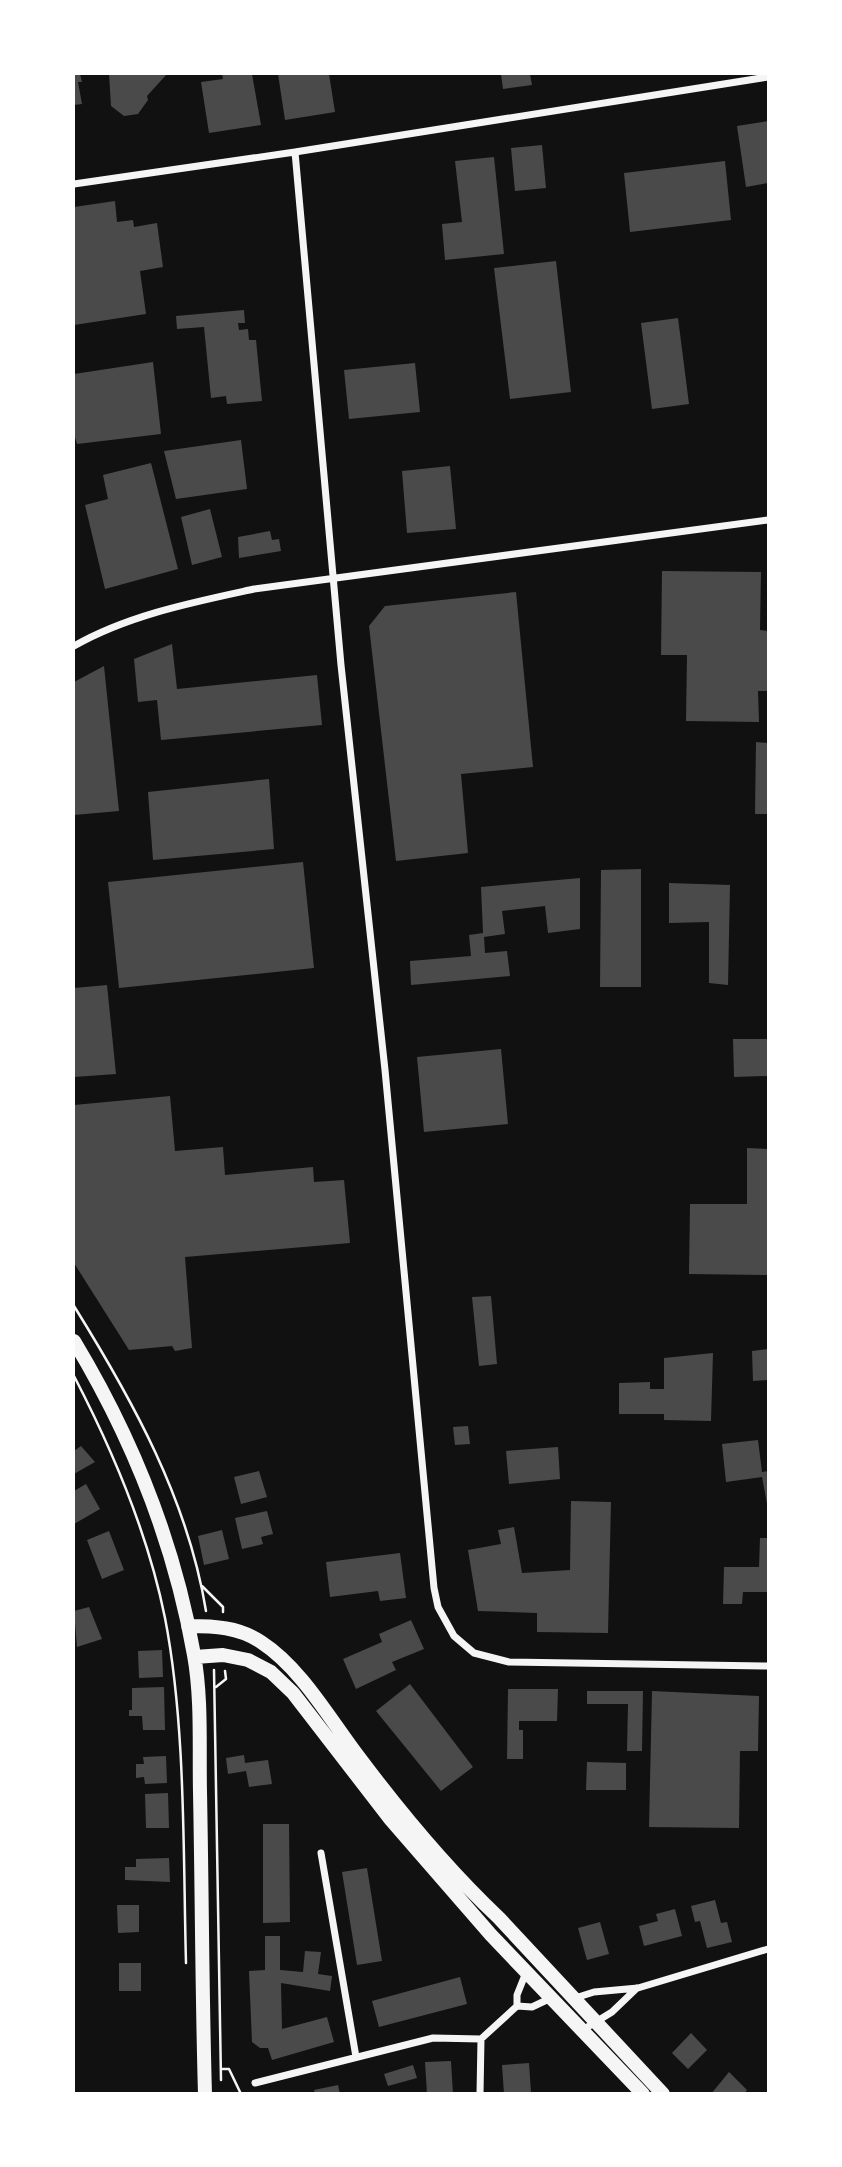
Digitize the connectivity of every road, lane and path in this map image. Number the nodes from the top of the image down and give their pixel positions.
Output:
1 (747, 77) edge
2 (768, 77) edge
3 (295, 152) junction
4 (74, 184) edge
5 (768, 520) edge
6 (335, 577) junction
7 (74, 646) edge
8 (74, 1341) edge
9 (74, 1376) edge
10 (188, 1626) junction
11 (195, 1657) junction
12 (768, 1666) edge
13 (216, 1687) dead end
14 (321, 1853) dead end
15 (768, 1950) edge
16 (186, 1968) dead end
17 (527, 1970) junction
18 (638, 1988) junction
19 (551, 1998) junction
20 (567, 2004) junction
21 (517, 2006) junction
22 (595, 2022) junction
23 (582, 2031) junction
24 (481, 2039) junction
25 (356, 2057) junction
26 (221, 2069) junction
27 (221, 2081) dead end
28 (255, 2083) dead end
29 (205, 2094) edge
30 (241, 2094) edge
31 (480, 2094) edge
32 (643, 2094) edge
33 (663, 2094) edge

1 - 2 street
1 - 3 street
3 - 4 street
3 - 6 street
5 - 6 street
6 - 7 street
6 - 12 street
8 - 10 main road
9 - 16 path
10 - 11 main road
10 - 20 main road
11 - 17 main road
11 - 29 main road
13 - 26 path
14 - 25 street
15 - 18 street
17 - 19 main road
17 - 21 street
18 - 20 street
18 - 22 street
19 - 20 main road
19 - 21 street
20 - 22 main road
20 - 23 main road
21 - 24 street
22 - 23 street
22 - 33 main road
23 - 32 main road
24 - 25 street
24 - 31 street
25 - 28 street
26 - 27 path
26 - 30 path

